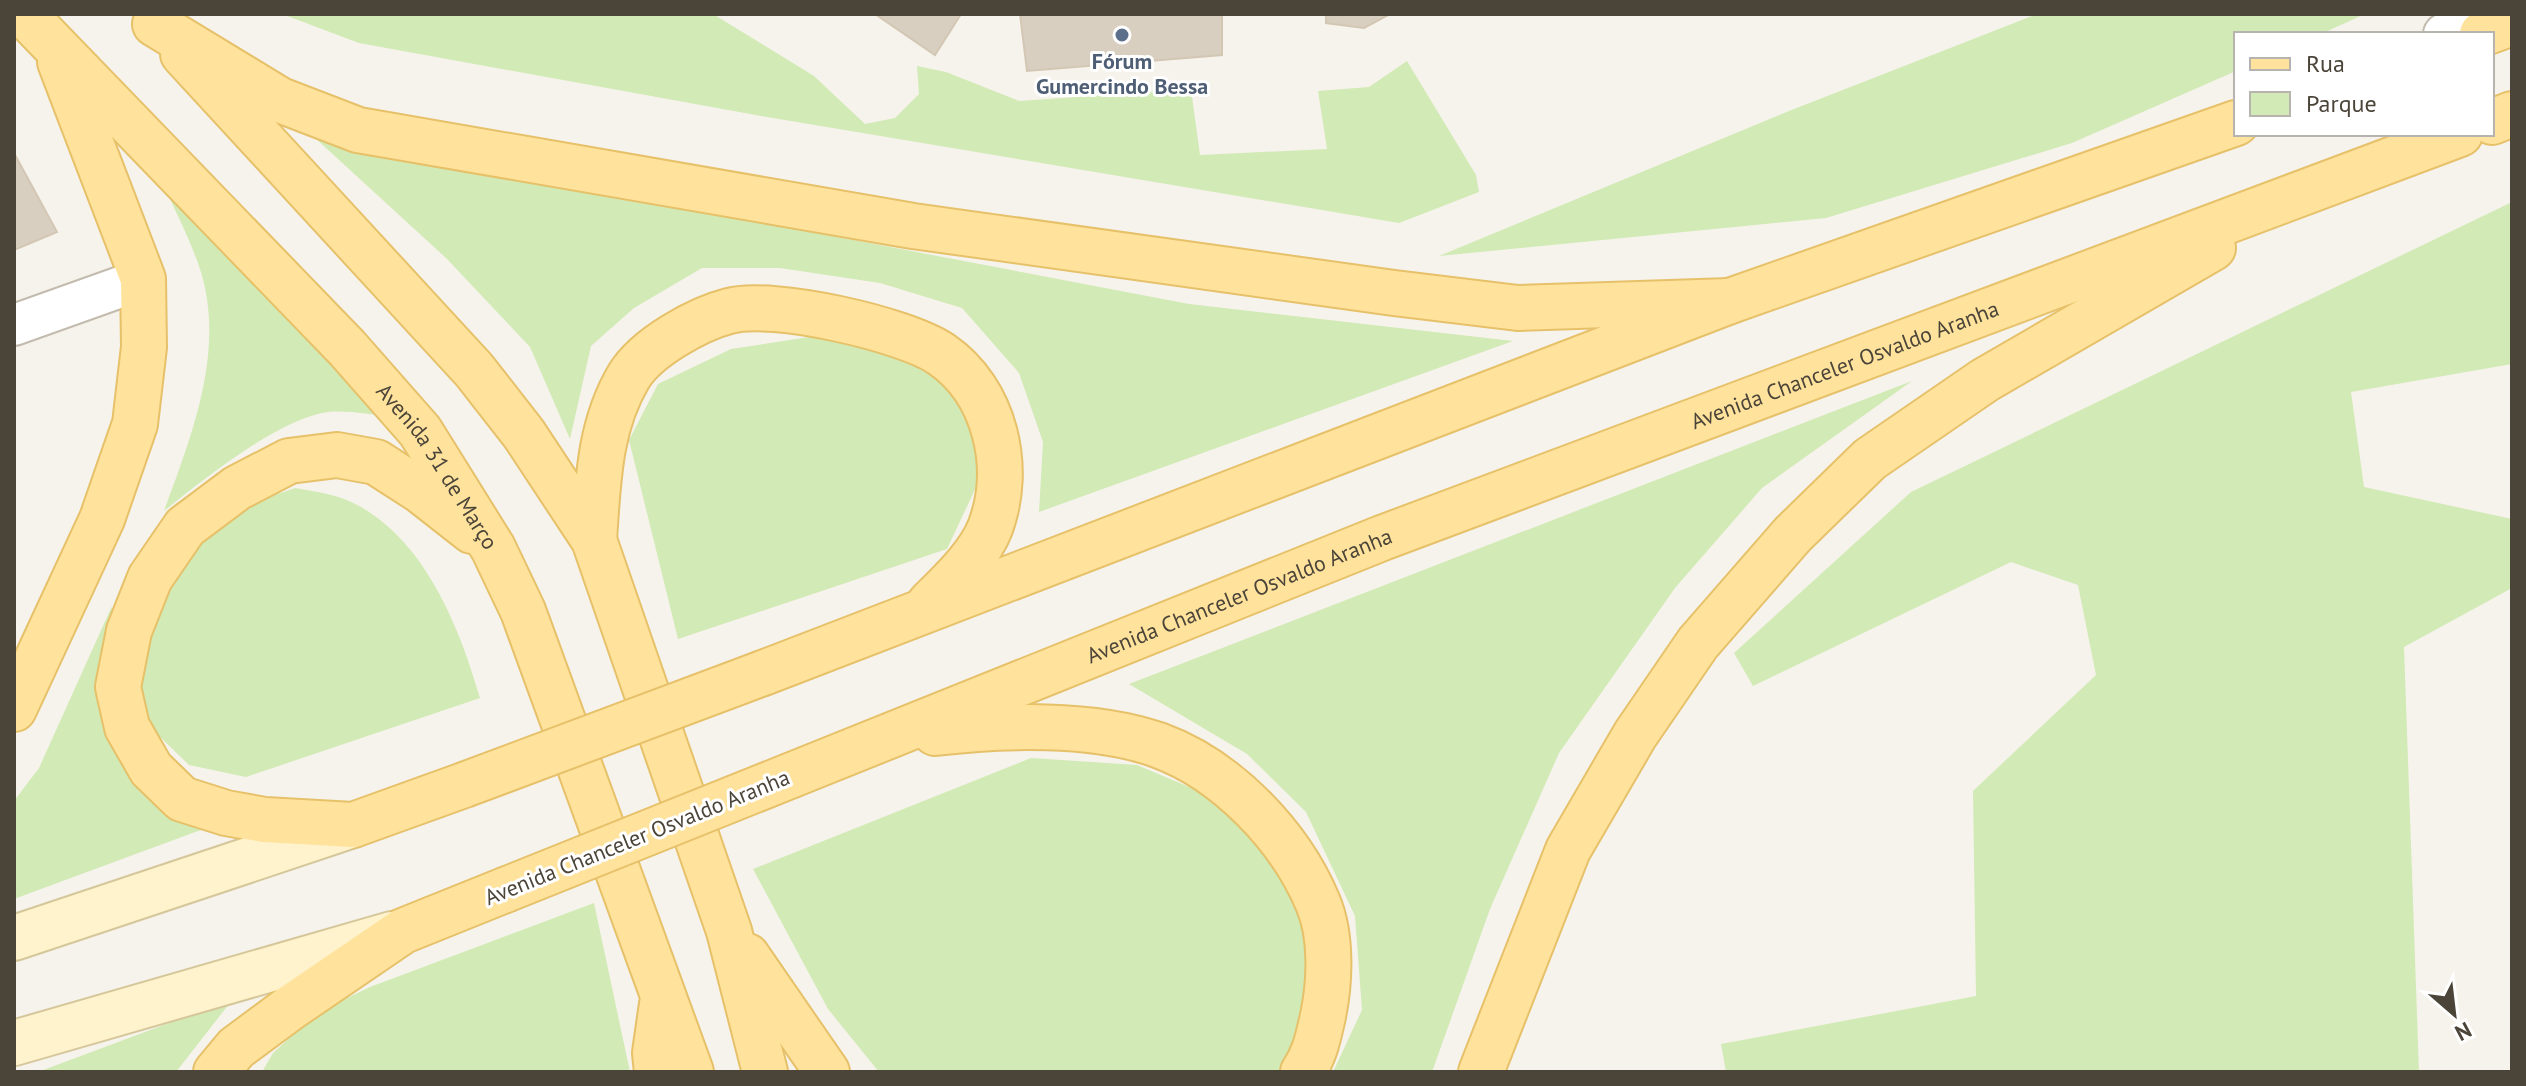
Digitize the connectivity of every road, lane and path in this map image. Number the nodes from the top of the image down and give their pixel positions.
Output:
1 (24, 14) edge
2 (2482, 14) edge
3 (150, 19) edge
4 (2512, 23) edge
5 (2448, 32) edge
6 (2487, 32) edge
7 (54, 45) junction
8 (2234, 124) edge
9 (2455, 136) edge
10 (2309, 191) junction
11 (143, 279) junction
12 (1730, 301) junction
13 (14, 325) edge
14 (594, 540) junction
15 (493, 548) junction
16 (922, 610) junction
17 (14, 709) edge
18 (885, 739) junction
19 (353, 825) junction
20 (403, 931) junction
21 (729, 931) junction
22 (14, 938) edge
23 (664, 990) junction
24 (14, 1043) edge
25 (216, 1072) edge
26 (657, 1072) edge
27 (691, 1072) edge
28 (765, 1072) edge
29 (827, 1072) edge
30 (1303, 1072) edge
31 (1481, 1072) edge

1 - 7 main road, Avenida 31 de Março
2 - 5 street
3 - 12 main road
3 - 14 main road
4 - 6 main road
7 - 11 main road
7 - 15 main road, Avenida 31 de Março
8 - 12 main road
9 - 10 main road, Avenida Chanceler Osvaldo Aranha
10 - 18 main road, Avenida Chanceler Osvaldo Aranha
10 - 31 main road
11 - 13 street
11 - 17 main road
12 - 16 main road
14 - 16 main road
14 - 21 main road
15 - 19 main road
15 - 23 main road, Avenida 31 de Março
16 - 19 main road, bridge
18 - 20 main road, Avenida Chanceler Osvaldo Aranha, bridge
18 - 30 main road
19 - 22 main road
20 - 24 main road, Avenida Chanceler Osvaldo Aranha
20 - 25 main road
21 - 28 main road
21 - 29 main road
23 - 26 main road
23 - 27 main road, Avenida 31 de Março

